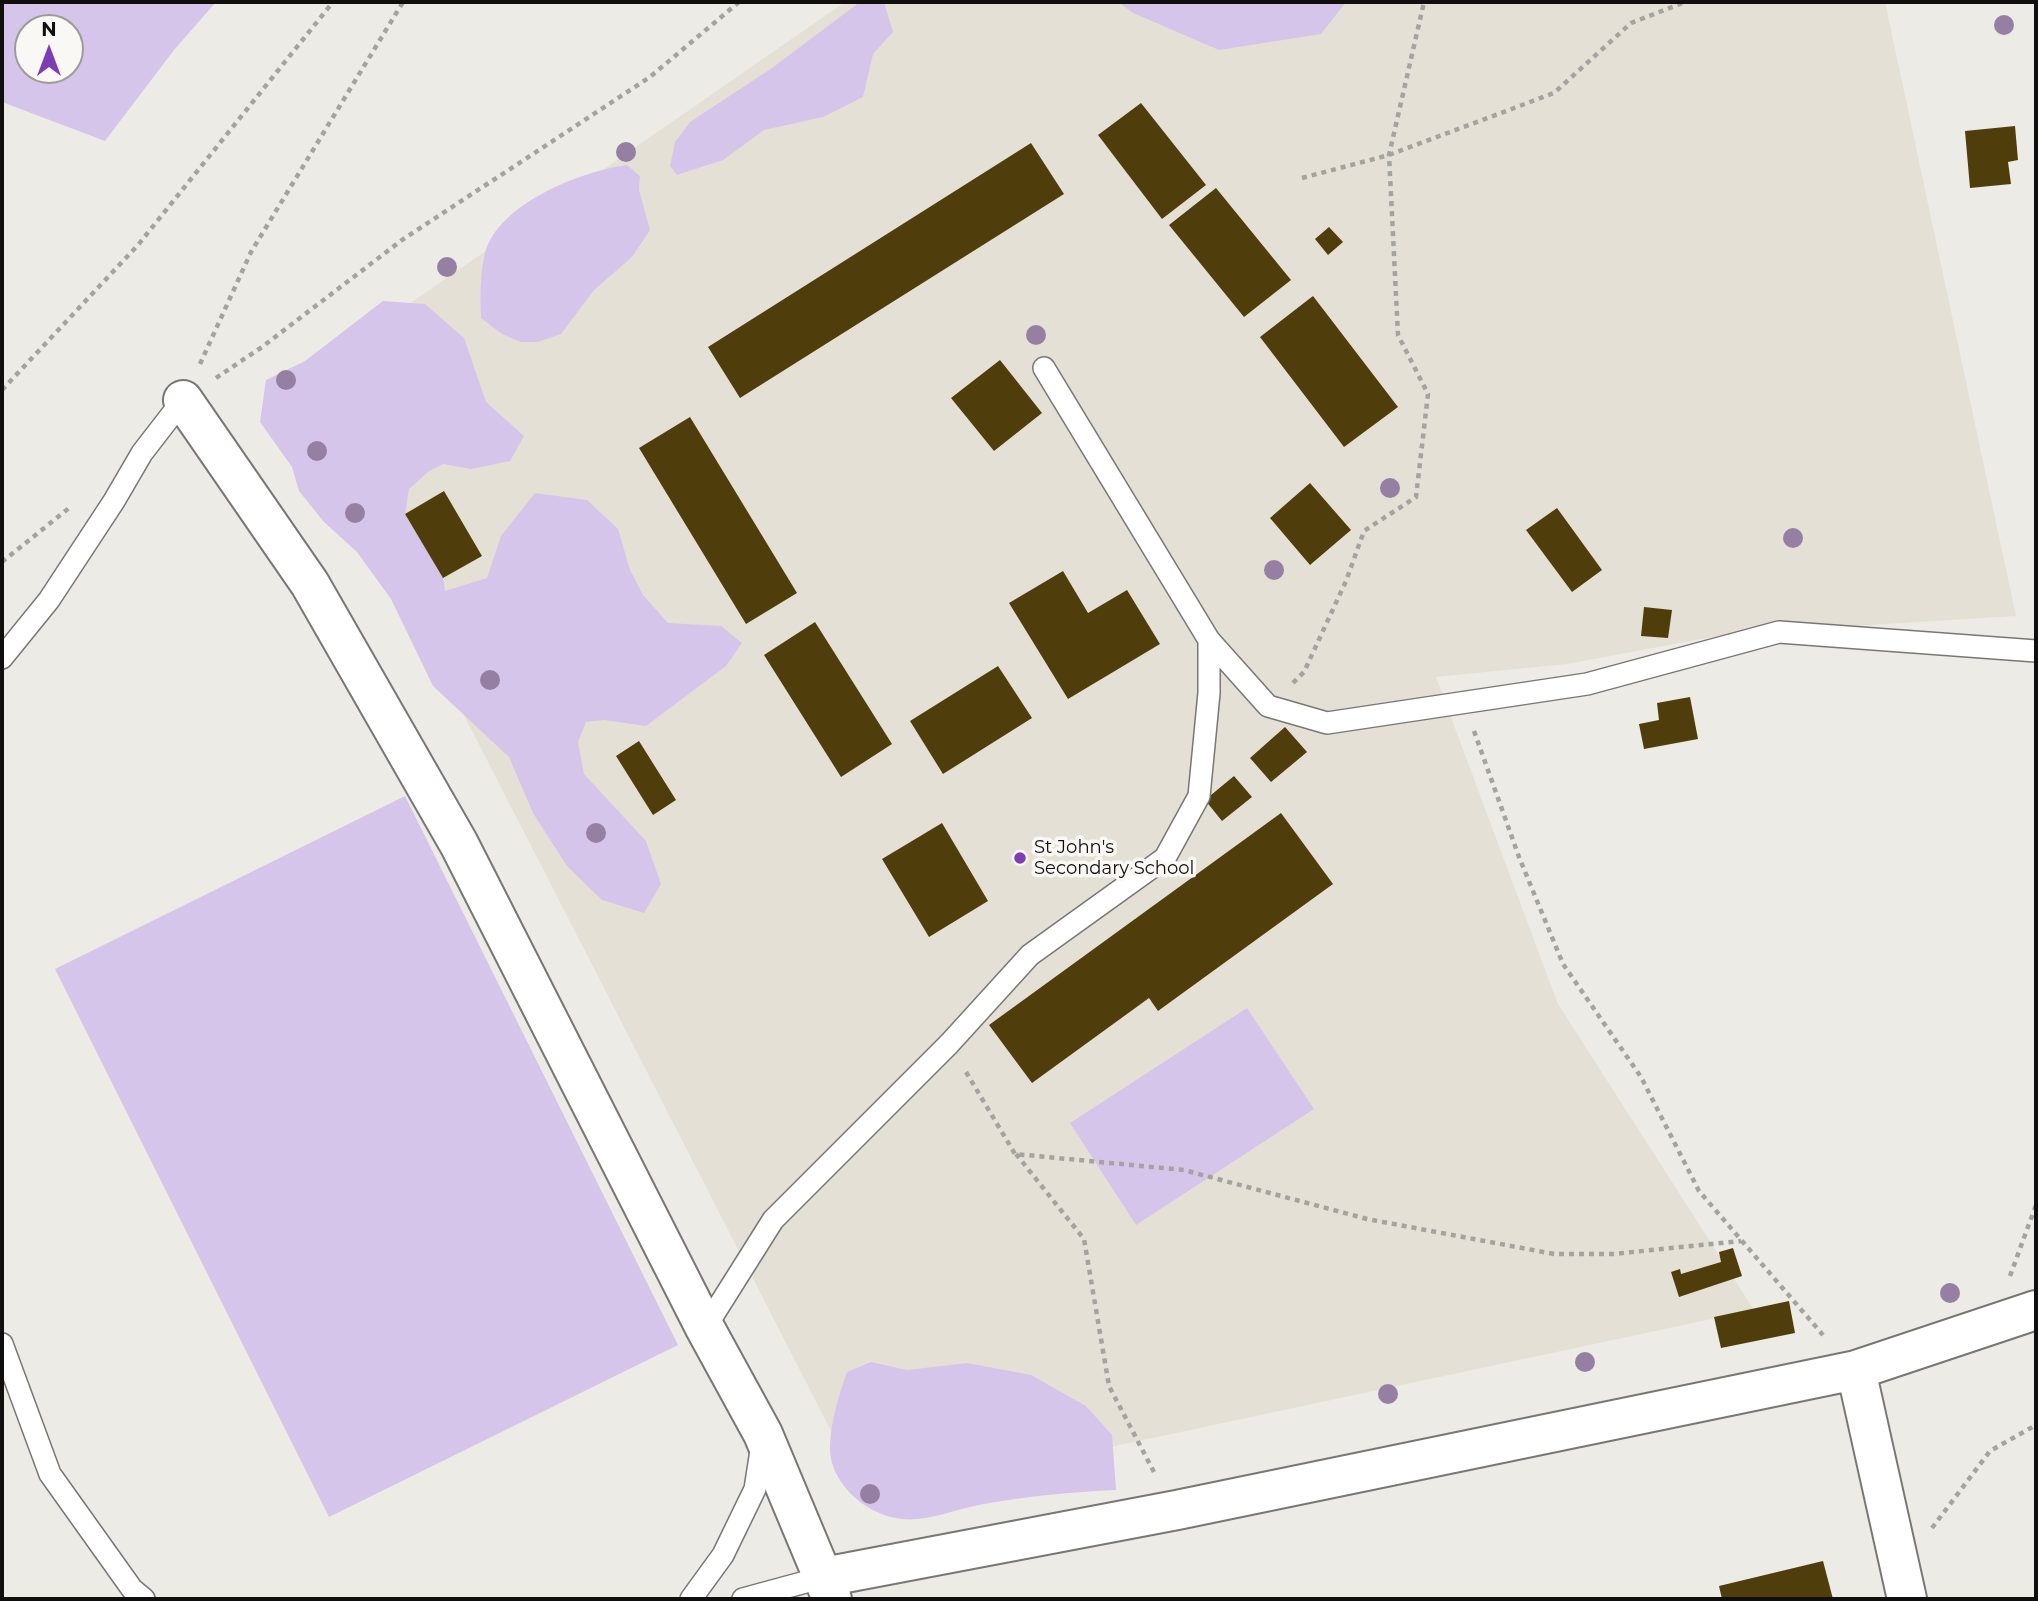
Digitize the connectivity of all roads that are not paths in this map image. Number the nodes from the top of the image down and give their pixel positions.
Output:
1 (1044, 368) dead end
2 (183, 400) joint
3 (1209, 640) junction
4 (2036, 651) edge
5 (2, 658) edge
6 (2036, 1310) edge
7 (705, 1328) junction
8 (2, 1344) edge
9 (1857, 1370) junction
10 (9, 1389) edge
11 (763, 1434) junction
12 (1904, 1585) edge
13 (828, 1588) edge
14 (144, 1599) edge
15 (691, 1599) edge
16 (743, 1599) edge

1 - 3 lane
2 - 5 lane
2 - 7 street
3 - 4 lane
3 - 7 lane
6 - 9 street
7 - 11 street
8 - 10 lane
9 - 12 street
9 - 13 street
10 - 14 lane
11 - 13 street
11 - 15 lane
13 - 16 lane

